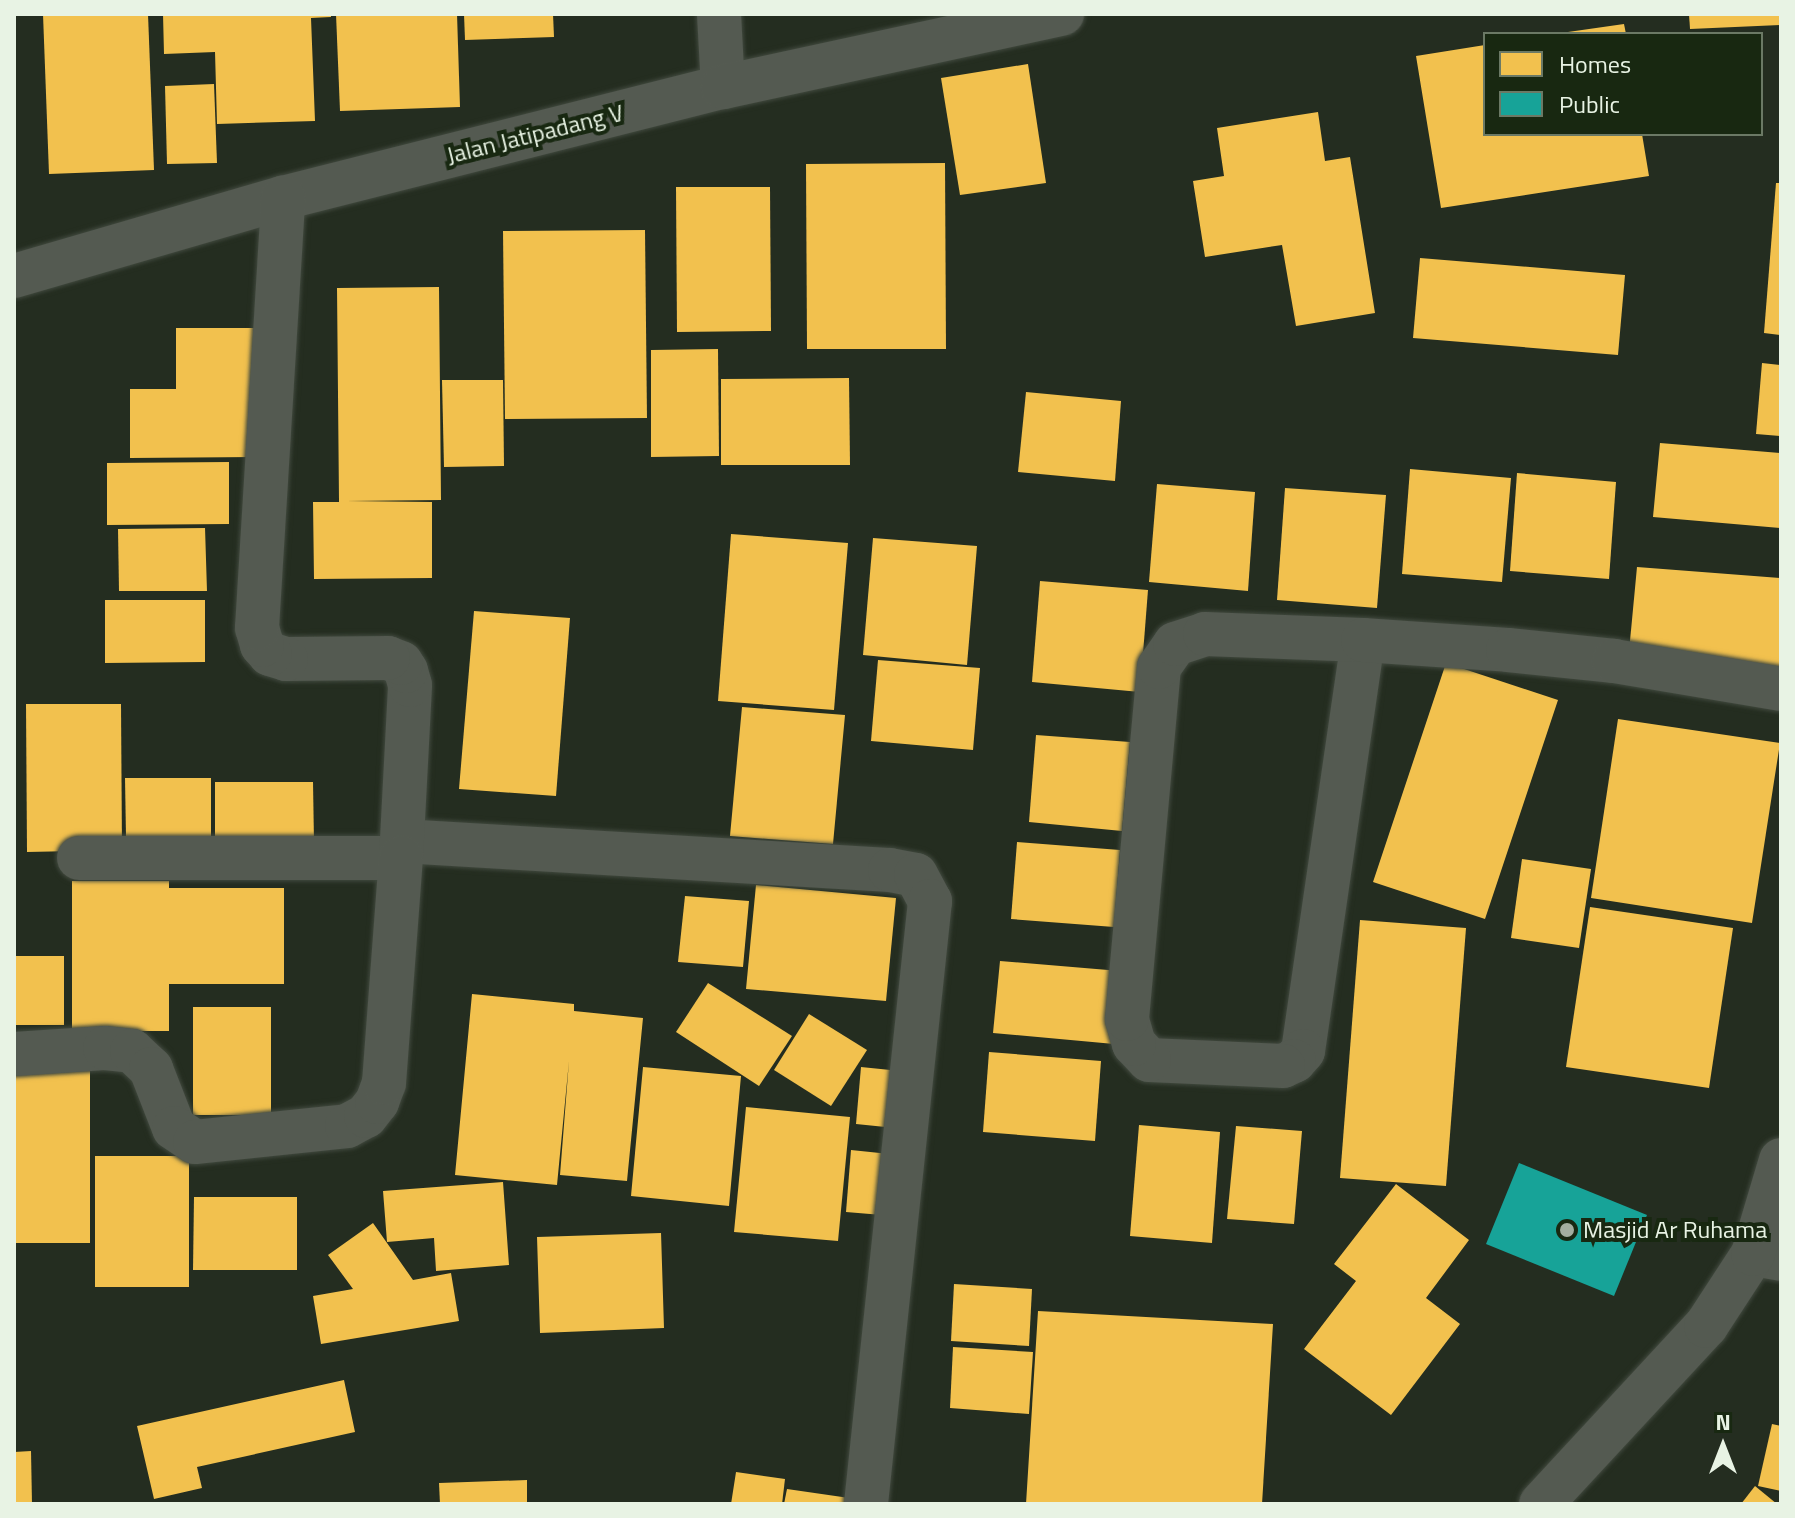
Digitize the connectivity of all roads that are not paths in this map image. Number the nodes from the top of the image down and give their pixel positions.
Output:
1 (719, 14) edge
2 (1062, 14) edge
3 (723, 87) junction
4 (283, 198) junction
5 (14, 276) edge
6 (1363, 640) junction
7 (1781, 689) edge
8 (401, 850) junction
9 (79, 858) dead end
10 (14, 1054) edge
11 (1781, 1160) edge
12 (1767, 1256) edge
13 (866, 1504) edge
14 (1541, 1504) edge

1 - 3 street
2 - 3 street, Jalan Jatipadang V
3 - 4 street, Jalan Jatipadang V
4 - 5 street, Jalan Jatipadang V
4 - 8 street
6 - 6 street
6 - 7 street
8 - 9 street
8 - 10 street
8 - 13 street
11 - 12 street
12 - 14 street

